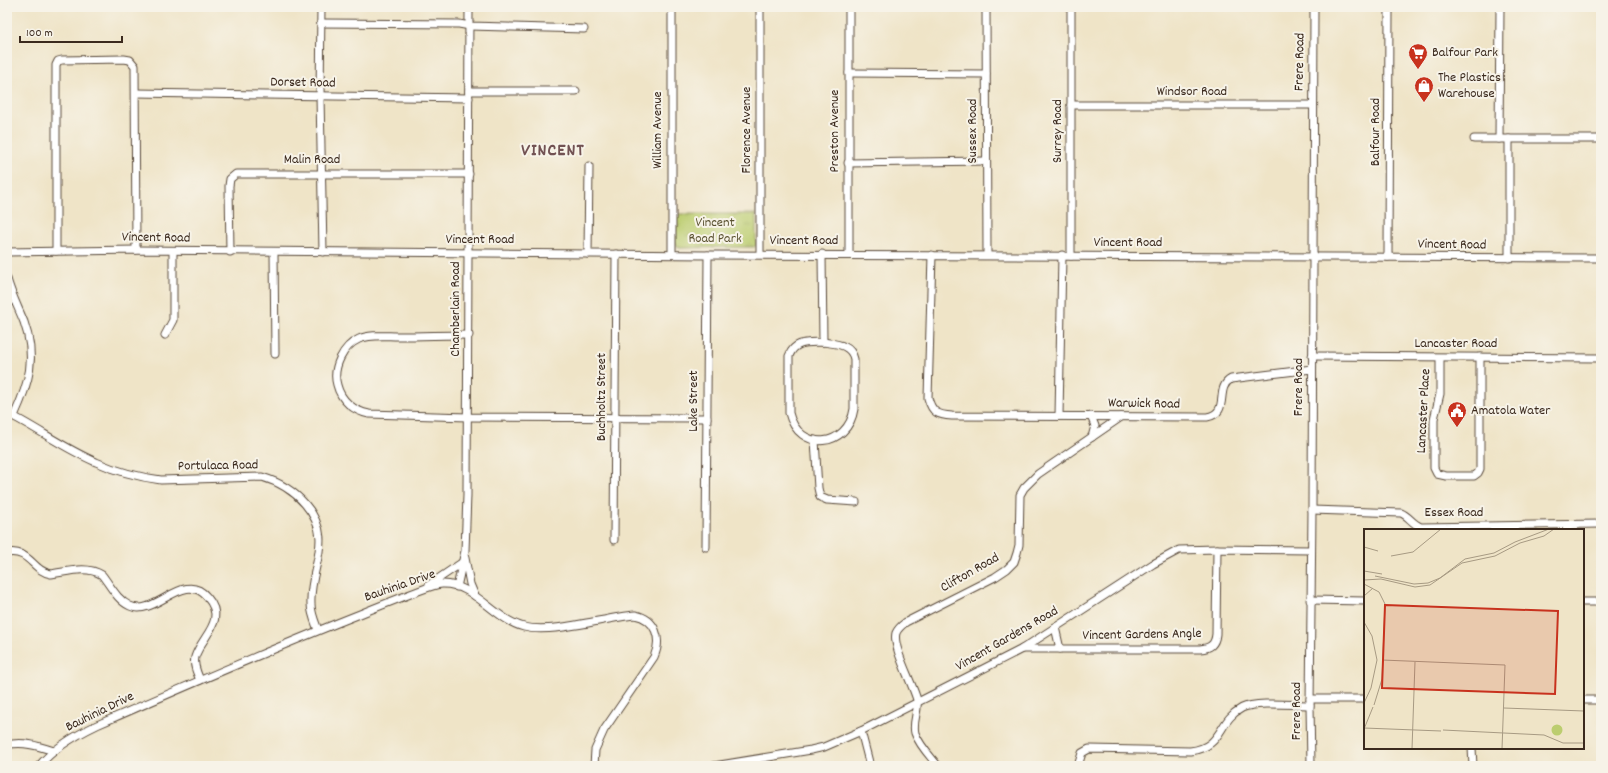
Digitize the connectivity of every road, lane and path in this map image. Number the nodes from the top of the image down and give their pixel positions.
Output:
1 (321, 7) edge
2 (469, 7) edge
3 (672, 7) edge
4 (760, 7) edge
5 (849, 7) edge
6 (986, 7) edge
7 (1071, 7) edge
8 (1314, 7) edge
9 (1389, 7) edge
10 (1500, 7) edge
11 (321, 23) junction
12 (470, 26) junction
13 (584, 29) dead end
14 (849, 73) junction
15 (986, 74) junction
16 (576, 91) dead end
17 (136, 93) junction
18 (469, 95) junction
19 (320, 96) junction
20 (1071, 105) junction
21 (1313, 105) junction
22 (1601, 138) edge
23 (1474, 139) dead end
24 (1499, 139) junction
25 (1509, 139) junction
26 (986, 162) junction
27 (848, 163) junction
28 (589, 166) dead end
29 (321, 173) junction
30 (469, 174) junction
31 (136, 250) junction
32 (56, 251) junction
33 (173, 251) junction
34 (7, 252) edge
35 (230, 252) junction
36 (274, 252) junction
37 (323, 252) junction
38 (469, 253) junction
39 (588, 254) junction
40 (616, 254) junction
41 (672, 254) junction
42 (708, 254) junction
43 (760, 254) junction
44 (822, 254) junction
45 (849, 254) junction
46 (932, 255) junction
47 (987, 255) junction
48 (1062, 255) junction
49 (1071, 256) junction
50 (1313, 256) junction
51 (1388, 257) junction
52 (1508, 258) junction
53 (1601, 258) edge
54 (7, 279) edge
55 (165, 335) dead end
56 (469, 335) junction
57 (823, 342) junction
58 (275, 354) dead end
59 (1312, 356) junction
60 (1480, 357) junction
61 (1440, 358) junction
62 (1601, 358) edge
63 (1312, 369) junction
64 (10, 414) edge
65 (1059, 416) junction
66 (1091, 416) junction
67 (1121, 416) junction
68 (468, 417) junction
69 (615, 417) junction
70 (707, 418) junction
71 (1092, 437) junction
72 (815, 440) junction
73 (856, 502) dead end
74 (1312, 510) junction
75 (1601, 524) edge
76 (1412, 526) edge
77 (1520, 528) edge
78 (614, 540) dead end
79 (706, 547) dead end
80 (1217, 549) junction
81 (1311, 550) junction
82 (7, 553) edge
83 (464, 559) junction
84 (457, 587) junction
85 (424, 589) junction
86 (476, 597) junction
87 (1310, 600) junction
88 (1364, 601) edge
89 (1584, 602) edge
90 (1601, 602) edge
91 (1055, 627) junction
92 (318, 630) junction
93 (1022, 649) junction
94 (1060, 649) junction
95 (200, 680) junction
96 (1364, 699) edge
97 (1584, 700) edge
98 (1601, 700) edge
99 (917, 702) junction
100 (1310, 702) junction
101 (861, 731) junction
102 (7, 745) edge
103 (1472, 749) edge
104 (54, 751) junction
105 (738, 764) edge
106 (38, 766) edge
107 (594, 766) edge
108 (714, 766) edge
109 (870, 766) edge
110 (938, 766) edge
111 (1078, 766) edge
112 (1311, 766) edge
113 (1472, 766) edge

1 - 11 street
2 - 12 street, Chamberlain Road
3 - 41 street, William Avenue
4 - 43 street, Florence Avenue
5 - 14 street, Preston Avenue
6 - 15 street, Sussex Road
7 - 20 street, Surrey Road
8 - 21 street, Frere Road
9 - 51 street, Balfour Road
10 - 24 street
11 - 12 street
11 - 19 street
12 - 13 street
12 - 18 street, Chamberlain Road
14 - 15 street
14 - 27 street, Preston Avenue
15 - 26 street, Sussex Road
16 - 18 street, Dorset Road
17 - 19 street, Dorset Road
17 - 31 street
17 - 32 street
18 - 19 street, Dorset Road
18 - 30 street, Chamberlain Road
19 - 29 street
20 - 21 street, Windsor Road
20 - 49 street, Surrey Road
21 - 50 street, Frere Road
22 - 25 street
23 - 24 street
24 - 25 street
25 - 52 street
26 - 27 street
26 - 47 street, Sussex Road
27 - 45 street, Preston Avenue
28 - 39 street
29 - 30 street, Malin Road
29 - 35 street, Malin Road
29 - 37 street
30 - 38 street, Chamberlain Road
31 - 32 street, Vincent Road
31 - 33 street, Vincent Road
32 - 34 street, Vincent Road
33 - 35 street, Vincent Road
33 - 55 street
35 - 36 street, Vincent Road
36 - 37 street, Vincent Road
36 - 58 street
37 - 38 street, Vincent Road
38 - 39 street, Vincent Road
38 - 56 street, Chamberlain Road
39 - 40 street, Vincent Road
40 - 41 street, Vincent Road
40 - 69 street, Buchholtz Street
41 - 42 street, Vincent Road
42 - 43 street, Vincent Road
42 - 70 street, Lake Street
43 - 44 street, Vincent Road
44 - 45 street, Vincent Road
44 - 57 street
45 - 46 street, Vincent Road
46 - 47 street, Vincent Road
46 - 65 street, Warwick Road
47 - 48 street, Vincent Road
48 - 49 street, Vincent Road
48 - 65 street
49 - 50 street, Vincent Road
50 - 51 street, Vincent Road
50 - 59 street, Frere Road
51 - 52 street, Vincent Road
52 - 53 street, Vincent Road
54 - 64 street
56 - 68 street, Chamberlain Road
56 - 68 street
57 - 72 street
57 - 72 street
59 - 61 street, Lancaster Road
59 - 63 street, Frere Road
60 - 61 street, Lancaster Road
60 - 61 street, Lancaster Place
60 - 62 street, Lancaster Road
63 - 67 street, Warwick Road
63 - 74 street, Frere Road
64 - 92 street, Portulaca Road
65 - 66 street, Warwick Road
66 - 67 street, Warwick Road
66 - 71 street
67 - 71 street, Clifton Road
68 - 69 street
68 - 83 street, Chamberlain Road
69 - 70 street
69 - 78 street, Buchholtz Street
70 - 79 street, Lake Street
71 - 99 street, Clifton Road
72 - 73 street
74 - 76 street, Essex Road
74 - 81 street, Frere Road
75 - 77 street, Essex Road
76 - 77 street, Essex Road
80 - 81 street, Vincent Gardens Road
80 - 91 street, Vincent Gardens Road
80 - 94 street, Vincent Gardens Angle
81 - 87 street, Frere Road
82 - 95 street
83 - 84 street, Chamberlain Road
83 - 85 street
83 - 86 street
84 - 85 street, Bauhinia Drive
84 - 86 street, Bauhinia Drive
85 - 92 street, Bauhinia Drive
86 - 107 street, Bauhinia Drive
87 - 88 street
87 - 100 street, Frere Road
89 - 90 street
91 - 93 street, Vincent Gardens Road
91 - 94 street
92 - 95 street, Bauhinia Drive
93 - 94 street, Vincent Gardens Angle
93 - 99 street, Vincent Gardens Road
95 - 104 street, Bauhinia Drive
96 - 100 street
97 - 98 street
99 - 101 street, Vincent Gardens Road
99 - 110 street
100 - 111 street
100 - 112 street, Frere Road
101 - 105 street, Vincent Gardens Road
101 - 109 street
102 - 104 street
103 - 113 street
104 - 106 street, Bauhinia Drive
105 - 108 street, Vincent Gardens Road

